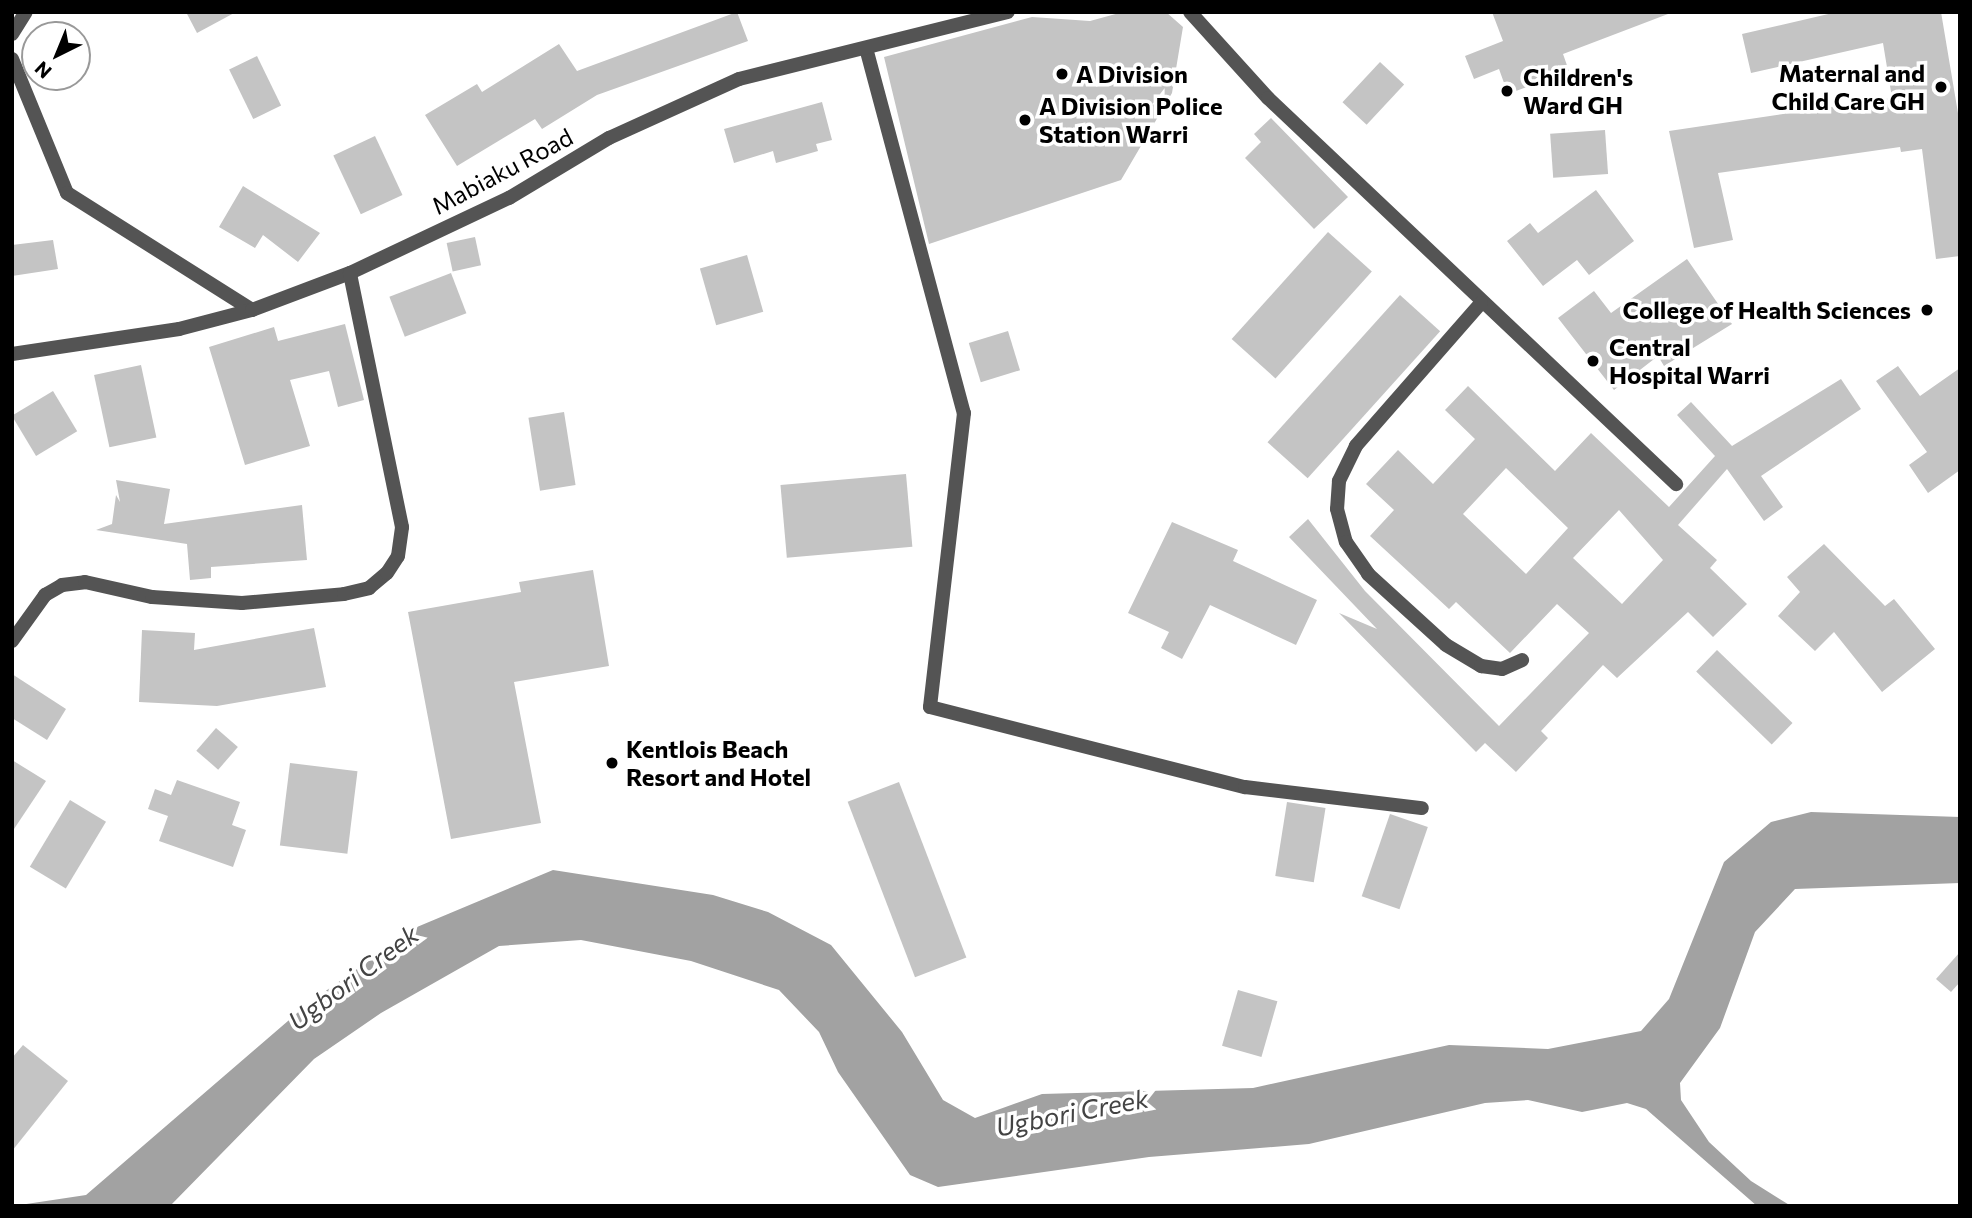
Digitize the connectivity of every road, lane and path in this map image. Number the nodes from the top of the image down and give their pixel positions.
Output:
1 (26, 12) edge
2 (1008, 12) edge
3 (1190, 12) edge
4 (12, 34) edge
5 (866, 48) junction
6 (12, 59) edge
7 (350, 273) junction
8 (1482, 303) junction
9 (252, 310) junction
10 (12, 354) edge
11 (1676, 484) dead end
12 (12, 641) edge
13 (1522, 660) dead end
14 (1422, 808) dead end

1 - 4 street
2 - 5 street, Mabiaku Road
3 - 8 street
5 - 7 street, Mabiaku Road
5 - 14 street
6 - 9 street
7 - 9 street, Mabiaku Road
7 - 12 street
8 - 11 street
8 - 13 street
9 - 10 street, Mabiaku Road

